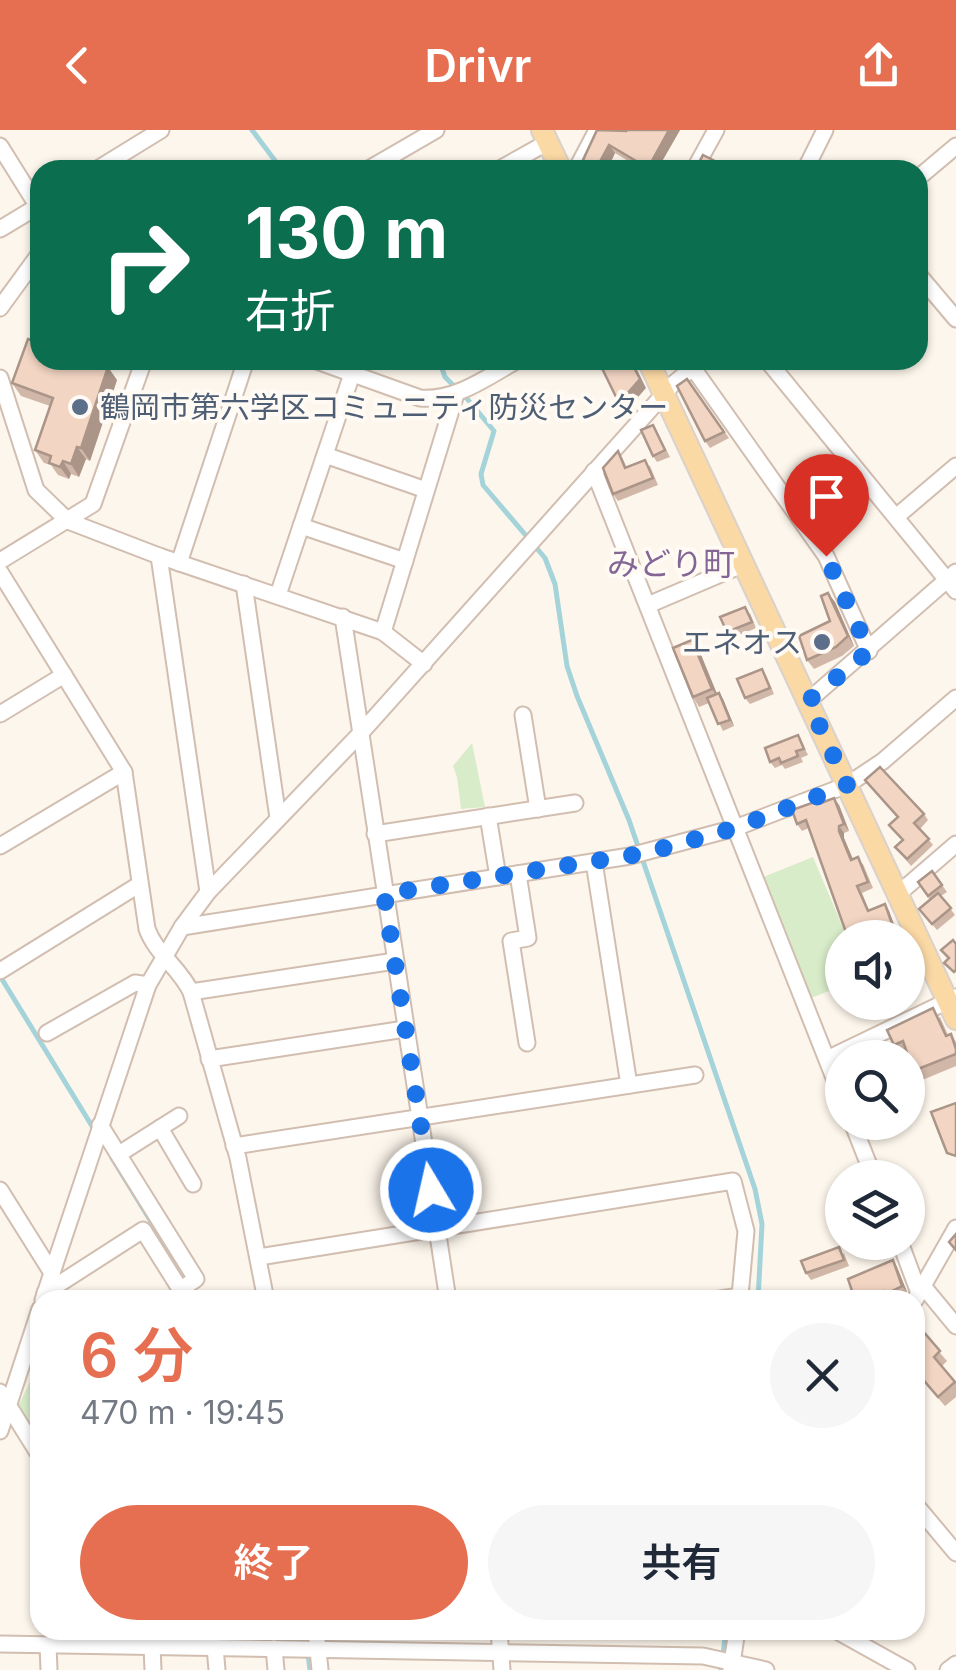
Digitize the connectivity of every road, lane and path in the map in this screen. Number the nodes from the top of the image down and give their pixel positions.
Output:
1 (160, 130) edge
2 (436, 130) edge
3 (597, 130) edge
4 (716, 130) edge
5 (825, 130) edge
6 (545, 136) edge
7 (0, 146) edge
8 (956, 146) edge
9 (112, 160) edge
10 (384, 160) edge
11 (512, 160) edge
12 (556, 160) edge
13 (581, 160) edge
14 (700, 160) edge
15 (810, 160) edge
16 (928, 170) edge
17 (30, 193) edge
18 (30, 212) edge
19 (0, 230) edge
20 (30, 268) edge
21 (928, 286) edge
22 (0, 308) edge
23 (956, 319) edge
24 (140, 370) edge
25 (243, 370) edge
26 (341, 370) edge
27 (500, 370) edge
28 (653, 370) edge
29 (691, 370) edge
30 (702, 370) edge
31 (776, 370) edge
32 (352, 374) junction
33 (0, 378) edge
34 (461, 391) junction
35 (664, 395) junction
36 (324, 456) junction
37 (956, 466) edge
38 (594, 471) junction
39 (426, 490) junction
40 (896, 517) junction
41 (68, 521) junction
42 (301, 526) junction
43 (159, 556) junction
44 (0, 561) edge
45 (405, 561) junction
46 (180, 563) junction
47 (744, 564) junction
48 (0, 572) edge
49 (953, 581) edge
50 (244, 584) junction
51 (278, 596) junction
52 (648, 605) junction
53 (344, 617) junction
54 (384, 632) junction
55 (869, 651) junction
56 (424, 664) junction
57 (64, 676) junction
58 (956, 698) edge
59 (808, 701) junction
60 (0, 714) edge
61 (523, 714) dead end
62 (360, 736) junction
63 (124, 772) junction
64 (847, 785) junction
65 (575, 803) dead end
66 (538, 808) junction
67 (488, 816) junction
68 (278, 818) junction
69 (735, 828) junction
70 (375, 834) junction
71 (956, 844) edge
72 (0, 846) edge
73 (594, 862) junction
74 (518, 874) junction
75 (498, 877) junction
76 (140, 884) junction
77 (208, 892) junction
78 (384, 894) junction
79 (898, 894) junction
80 (182, 927) junction
81 (164, 955) junction
82 (395, 961) junction
83 (0, 970) edge
84 (148, 985) junction
85 (192, 992) junction
86 (953, 1007) edge
87 (405, 1029) junction
88 (47, 1033) dead end
89 (875, 1040) edge
90 (527, 1043) dead end
91 (825, 1055) edge
92 (210, 1059) junction
93 (695, 1075) dead end
94 (629, 1085) junction
95 (179, 1116) dead end
96 (419, 1117) junction
97 (100, 1125) junction
98 (160, 1128) junction
99 (234, 1146) junction
100 (119, 1154) junction
101 (193, 1184) dead end
102 (0, 1190) edge
103 (436, 1227) junction
104 (956, 1228) edge
105 (259, 1257) junction
106 (907, 1260) edge
107 (52, 1272) junction
108 (46, 1290) edge
109 (57, 1290) edge
110 (180, 1290) edge
111 (187, 1290) edge
112 (264, 1290) edge
113 (446, 1290) edge
114 (741, 1290) edge
115 (918, 1290) edge
116 (921, 1290) edge
117 (925, 1298) edge
118 (956, 1326) edge
119 (30, 1333) edge
120 (4, 1399) edge
121 (0, 1432) edge
122 (30, 1440) edge
123 (925, 1516) edge
124 (956, 1553) edge
125 (120, 1640) edge
126 (149, 1640) edge
127 (164, 1640) edge
128 (318, 1640) edge
129 (500, 1640) edge
130 (736, 1640) edge
131 (852, 1640) edge
132 (0, 1644) edge
133 (48, 1645) junction
134 (215, 1647) junction
135 (274, 1648) junction
136 (319, 1648) junction
137 (502, 1652) junction
138 (656, 1662) edge
139 (956, 1664) edge
140 (732, 1665) edge
141 (49, 1670) edge
142 (153, 1670) edge
143 (217, 1670) edge
144 (276, 1670) edge
145 (320, 1670) edge
146 (502, 1670) edge
147 (766, 1670) edge
148 (906, 1670) edge
149 (948, 1670) edge

1 - 9 street
2 - 10 street
3 - 13 street
4 - 14 street
5 - 15 street
6 - 11 street
6 - 12 main road
7 - 17 street
8 - 16 street
18 - 19 street
20 - 22 street
21 - 23 street
24 - 41 street
25 - 46 street
26 - 32 street
27 - 34 street
28 - 35 main road
29 - 35 street
30 - 55 street
31 - 40 street
32 - 34 street
32 - 36 street
33 - 41 street
34 - 39 street
35 - 38 street
35 - 47 main road
36 - 39 street
36 - 42 street
37 - 40 street
38 - 52 street
38 - 56 street
39 - 45 street
40 - 49 street
41 - 43 street
41 - 44 street
42 - 45 street
42 - 51 street
43 - 46 street
43 - 77 street
45 - 54 street
46 - 50 street
47 - 52 street
47 - 59 main road
48 - 57 street
49 - 55 street
50 - 51 street
50 - 68 street
51 - 53 street
52 - 69 street
53 - 54 street
53 - 62 street
54 - 56 street
55 - 59 street
56 - 62 street
57 - 60 street
57 - 63 street
58 - 64 street
59 - 64 main road
61 - 66 street
62 - 68 street
62 - 70 street
63 - 72 street
63 - 76 street
64 - 69 street
64 - 79 main road
65 - 66 street
66 - 67 street
67 - 70 street
67 - 75 street
68 - 77 street
69 - 73 street
69 - 91 street
70 - 78 street
71 - 79 street
73 - 74 street
73 - 94 street
74 - 75 street
74 - 90 street
75 - 78 street
76 - 81 street
76 - 83 street
77 - 80 street
78 - 80 street
78 - 82 street
79 - 86 main road
80 - 81 street
81 - 84 street
81 - 85 street
82 - 85 street
82 - 87 street
84 - 88 street
84 - 97 street
85 - 92 street
86 - 89 street
87 - 92 street
87 - 96 street
92 - 99 street
93 - 94 street
94 - 96 street
95 - 98 street
96 - 99 street
96 - 103 street
97 - 100 street
97 - 107 street
98 - 100 street
98 - 101 street
99 - 105 street
100 - 111 street
102 - 107 street
103 - 105 street
103 - 113 street
103 - 114 street
104 - 116 street
105 - 112 street
106 - 115 street
107 - 108 street
109 - 110 street
117 - 118 street
119 - 120 street
120 - 121 street
120 - 122 street
123 - 124 street
125 - 133 street
126 - 142 street
127 - 134 street
128 - 136 street
129 - 137 street
130 - 140 street
131 - 148 street
132 - 133 street
133 - 141 street
134 - 135 street
134 - 143 street
135 - 136 street
135 - 144 street
136 - 137 street
136 - 145 street
137 - 138 street
137 - 146 street
138 - 140 street
139 - 149 street
140 - 147 street

